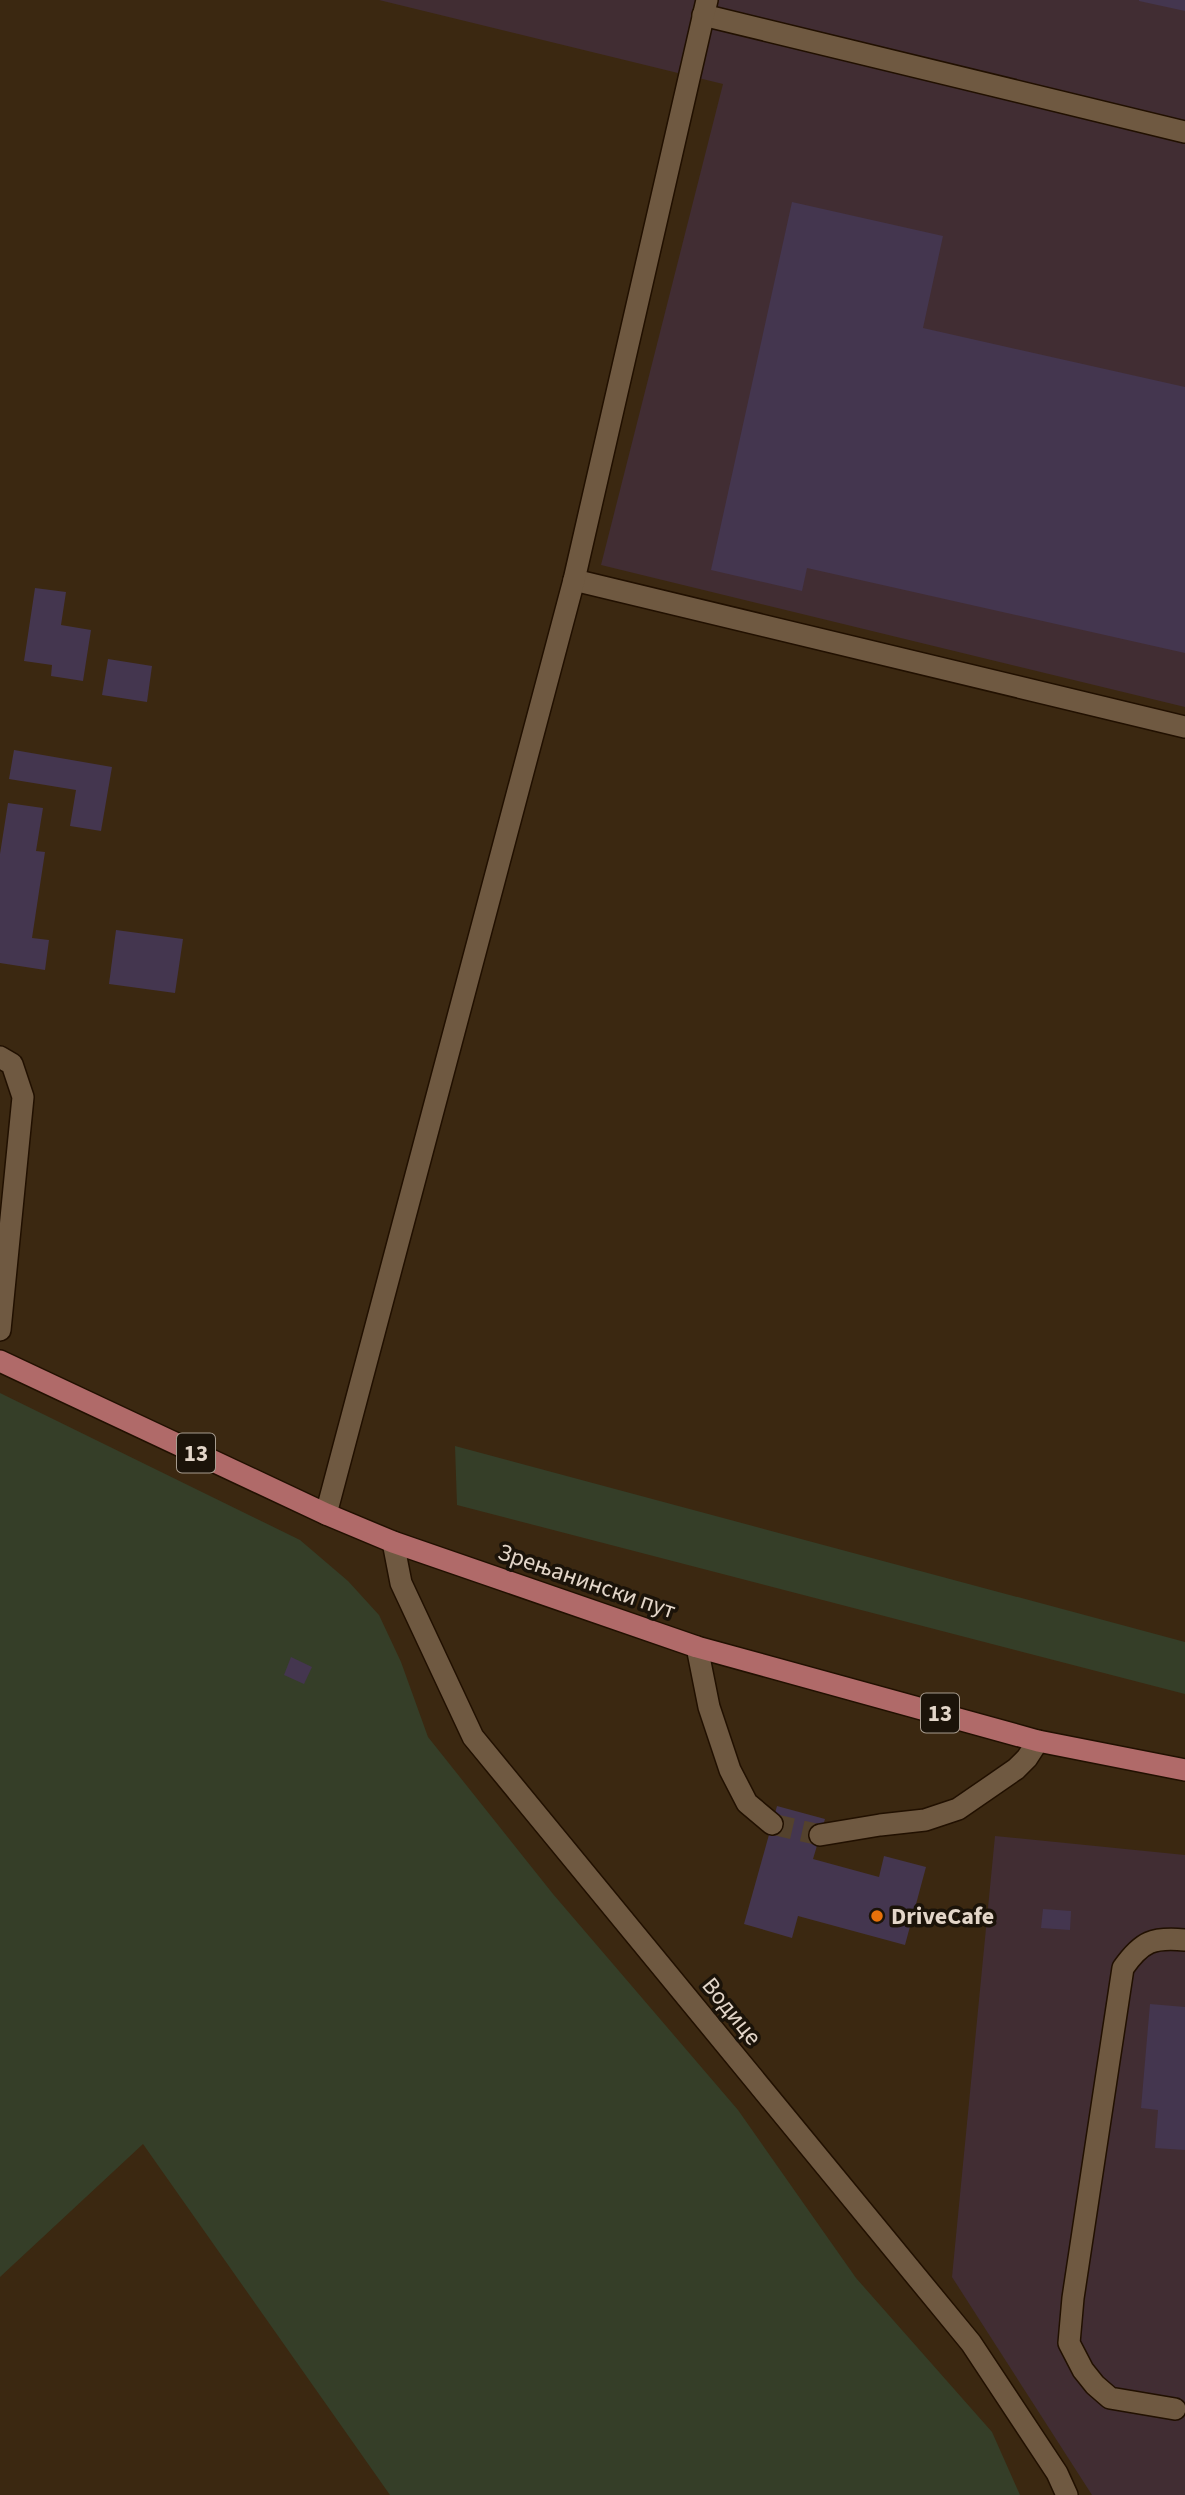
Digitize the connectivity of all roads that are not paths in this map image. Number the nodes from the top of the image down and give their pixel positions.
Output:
1 (705, 7) edge
2 (1185, 132) edge
3 (574, 580) junction
4 (1185, 727) edge
5 (0, 1057) edge
6 (0, 1330) edge
7 (0, 1361) edge
8 (326, 1514) junction
9 (393, 1542) junction
10 (696, 1647) junction
11 (1038, 1741) junction
12 (1185, 1770) edge
13 (772, 1824) tunnel mouth
14 (820, 1835) tunnel mouth
15 (1185, 1940) edge
16 (1175, 2409) dead end
17 (1067, 2495) edge

1 - 2 street
1 - 3 street
3 - 4 street
3 - 8 street
5 - 6 street
7 - 8 main road, Зрењанински пут / 13
8 - 9 main road, Зрењанински пут / 13
9 - 10 main road, Зрењанински пут / 13
9 - 17 street, Водице
10 - 11 main road, Зрењанински пут / 13
10 - 13 street
11 - 12 main road, Зрењанински пут / 13
11 - 14 street
15 - 16 street

